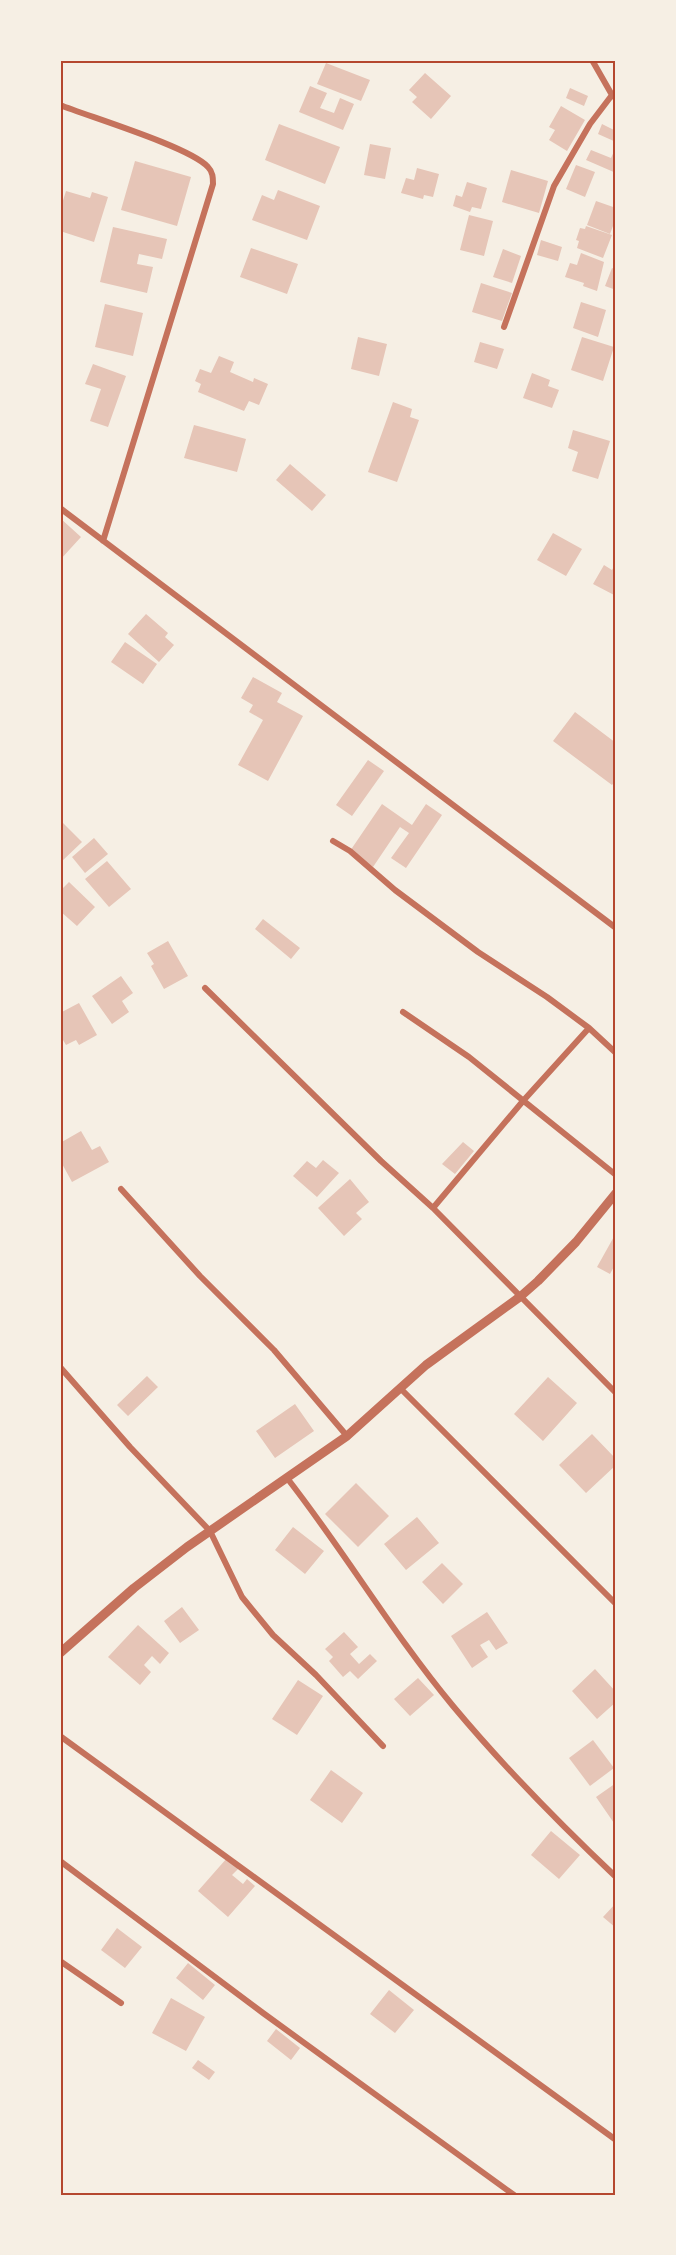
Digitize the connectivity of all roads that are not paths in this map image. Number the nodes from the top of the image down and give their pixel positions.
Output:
1 (592, 60) edge
2 (614, 96) edge
3 (60, 105) edge
4 (504, 327) dead end
5 (60, 508) edge
6 (103, 542) junction
7 (333, 841) dead end
8 (616, 928) edge
9 (205, 988) dead end
10 (403, 1012) dead end
11 (589, 1028) junction
12 (616, 1053) edge
13 (523, 1101) junction
14 (616, 1175) edge
15 (121, 1189) dead end
16 (616, 1193) edge
17 (433, 1208) junction
18 (521, 1296) junction
19 (60, 1367) edge
20 (400, 1388) junction
21 (616, 1393) edge
22 (347, 1436) junction
23 (287, 1478) junction
24 (210, 1531) junction
25 (616, 1604) edge
26 (60, 1653) edge
27 (60, 1736) edge
28 (383, 1746) dead end
29 (60, 1861) edge
30 (616, 1876) edge
31 (60, 1961) edge
32 (121, 2003) dead end
33 (616, 2140) edge
34 (514, 2195) edge

1 - 2 street
2 - 4 street
3 - 6 street
5 - 6 street
6 - 8 street
7 - 11 street
9 - 17 street
10 - 13 street
11 - 12 street
11 - 13 street
13 - 14 street
13 - 17 street
15 - 22 street
16 - 18 street
17 - 18 street
18 - 20 street
18 - 21 street
19 - 24 street
20 - 22 street
20 - 25 street
22 - 23 street
23 - 24 street
23 - 30 street
24 - 26 street
24 - 28 street
27 - 33 street
29 - 34 street
31 - 32 street

